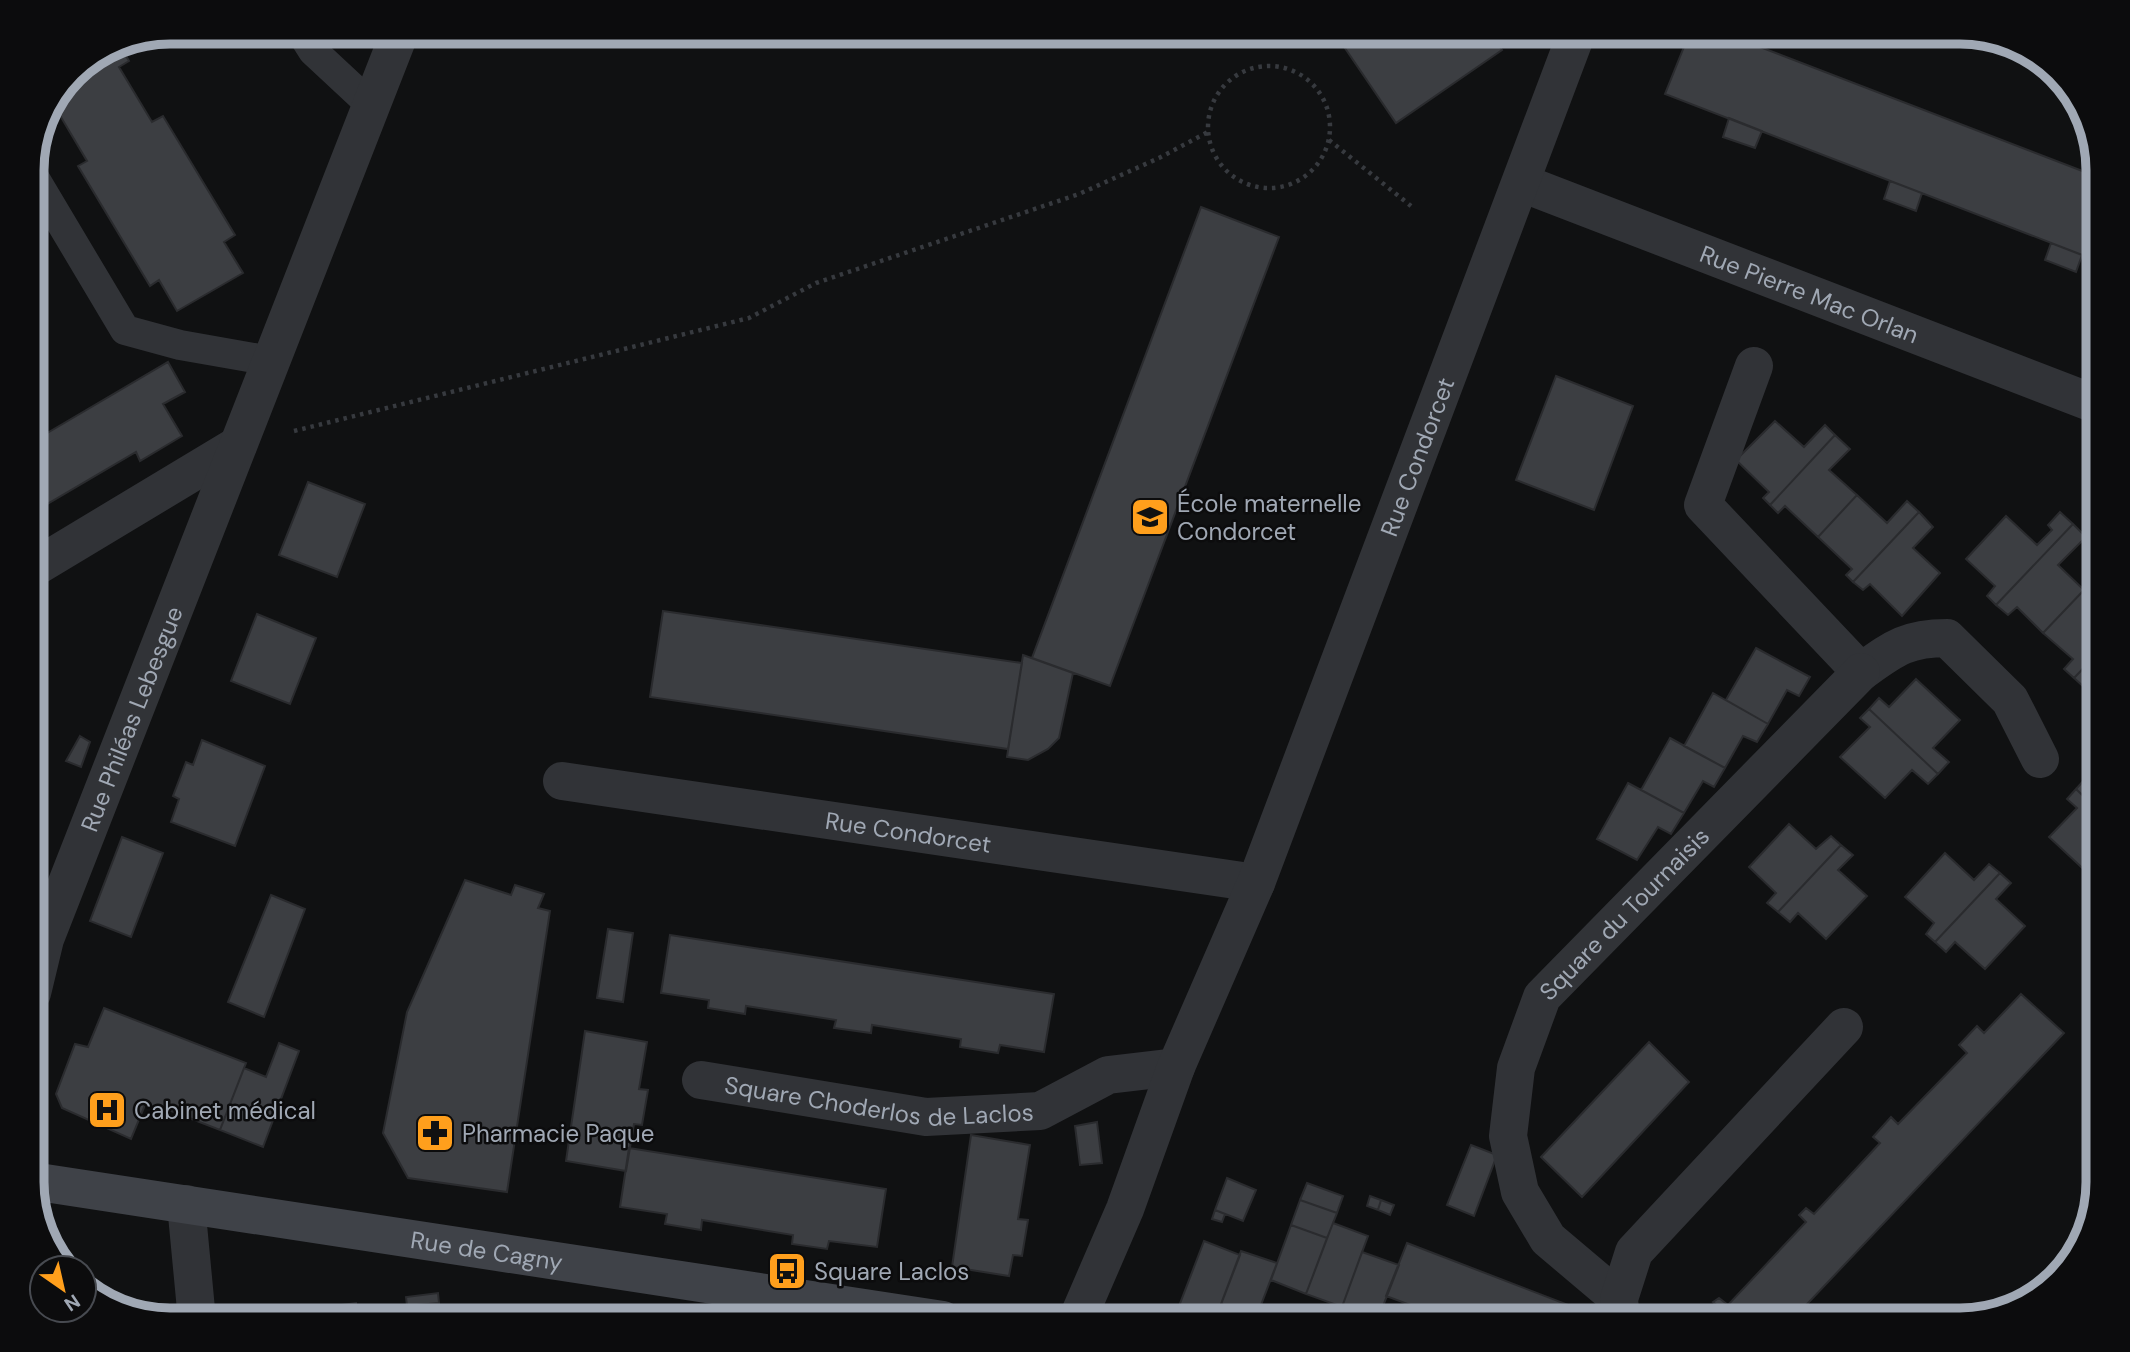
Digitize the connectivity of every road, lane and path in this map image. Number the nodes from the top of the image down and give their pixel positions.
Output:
1 (309, 44) edge
2 (395, 44) edge
3 (1573, 44) edge
4 (371, 105) junction
5 (1208, 132) junction
6 (1329, 140) junction
7 (1522, 183) junction
8 (44, 194) edge
9 (1411, 206) dead end
10 (271, 361) junction
11 (1754, 366) dead end
12 (2086, 400) edge
13 (238, 445) junction
14 (44, 562) edge
15 (1861, 673) junction
16 (2040, 759) dead end
17 (562, 781) dead end
18 (1256, 883) junction
19 (44, 943) edge
20 (1844, 1027) dead end
21 (1176, 1067) junction
22 (701, 1080) dead end
23 (44, 1183) edge
24 (186, 1204) junction
25 (196, 1308) edge
26 (859, 1308) edge
27 (1083, 1308) edge
28 (1618, 1308) edge
29 (1620, 1308) edge

1 - 4 lane
2 - 4 street, Rue Philéas Lebesgue
3 - 7 street, Rue Condorcet
4 - 10 street, Rue Philéas Lebesgue
5 - 6 path
5 - 6 path
5 - 13 path
6 - 9 path
7 - 12 street, Rue Pierre Mac Orlan
7 - 18 street, Rue Condorcet
8 - 10 lane
10 - 13 street, Rue Philéas Lebesgue
11 - 15 street
13 - 14 street
13 - 19 street, Rue Philéas Lebesgue
15 - 16 street, Square du Tournaisis
15 - 28 street, Square du Tournaisis
17 - 18 street, Rue Condorcet
18 - 21 street, Rue Condorcet
20 - 29 street, Square du Tournaisis
21 - 22 street, Square Choderlos de Laclos
21 - 27 street, Rue Condorcet
23 - 24 main road, Rue de Cagny
24 - 25 street
24 - 26 main road, Rue de Cagny

